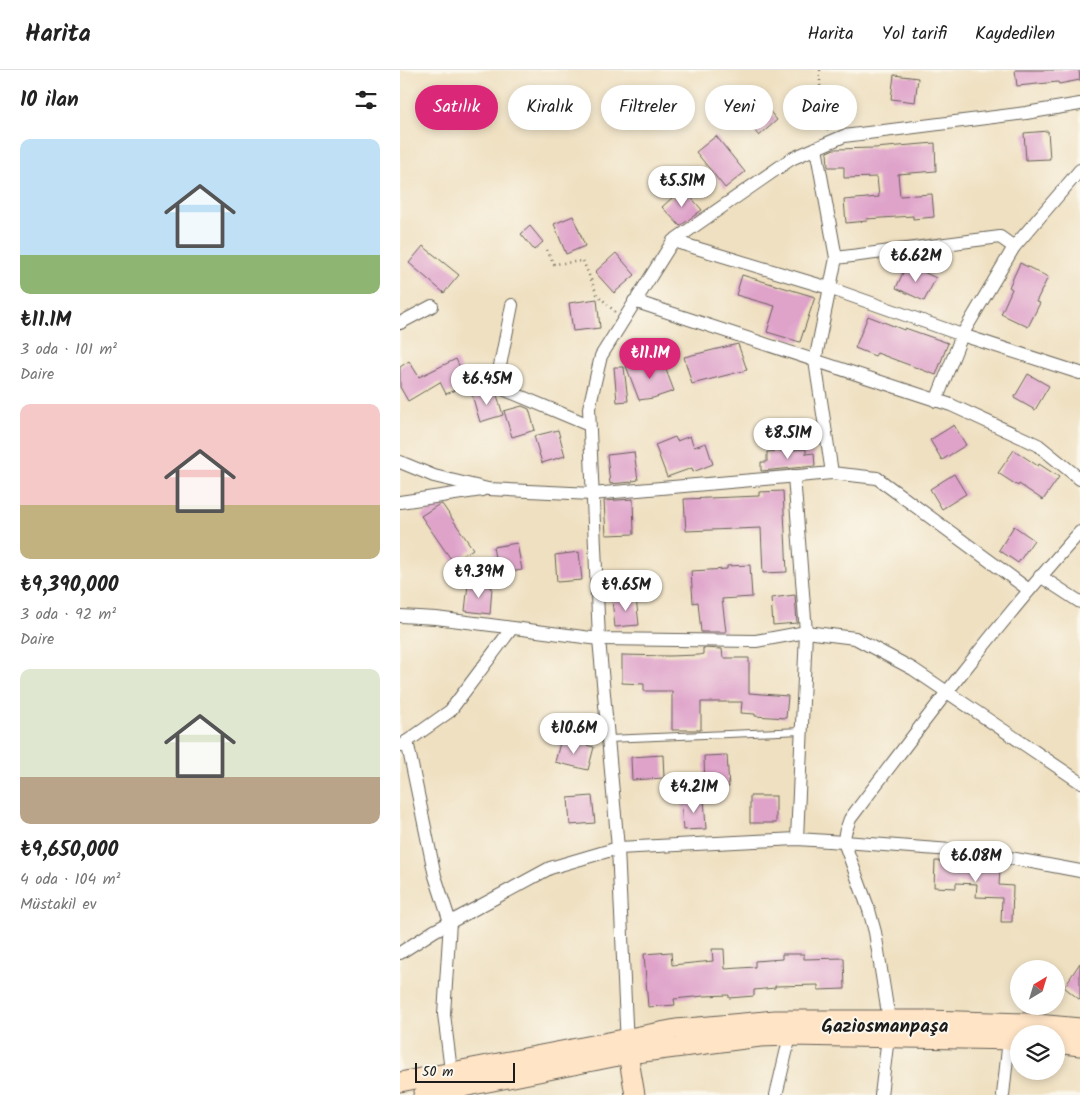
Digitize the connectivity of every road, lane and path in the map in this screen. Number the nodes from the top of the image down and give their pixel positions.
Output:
1 (820, 70) edge
2 (1080, 104) edge
3 (829, 143) junction
4 (816, 148) junction
5 (1080, 170) edge
6 (674, 241) junction
7 (1014, 247) junction
8 (547, 250) dead end
9 (836, 258) junction
10 (829, 288) junction
11 (634, 301) junction
12 (512, 305) dead end
13 (432, 306) dead end
14 (623, 320) junction
15 (400, 323) edge
16 (962, 335) junction
17 (815, 361) junction
18 (1080, 373) edge
19 (936, 400) junction
20 (589, 425) junction
21 (400, 462) edge
22 (832, 473) junction
23 (794, 476) junction
24 (1080, 479) edge
25 (488, 490) junction
26 (592, 494) junction
27 (400, 502) edge
28 (1080, 532) edge
29 (1040, 576) junction
30 (1029, 590) junction
31 (1080, 602) edge
32 (400, 616) edge
33 (512, 628) junction
34 (806, 632) junction
35 (599, 639) junction
36 (947, 692) junction
37 (802, 731) junction
38 (608, 739) junction
39 (404, 744) edge
40 (1080, 782) edge
41 (797, 839) junction
42 (844, 842) junction
43 (618, 848) junction
44 (1080, 871) edge
45 (450, 922) junction
46 (400, 953) edge
47 (1080, 1028) edge
48 (889, 1029) junction
49 (790, 1036) junction
50 (1010, 1039) edge
51 (1065, 1045) edge
52 (627, 1046) junction
53 (1080, 1046) edge
54 (1010, 1059) edge
55 (450, 1071) junction
56 (400, 1082) edge
57 (424, 1095) edge
58 (635, 1095) edge
59 (776, 1095) edge
60 (881, 1095) edge
61 (1003, 1095) edge

1 - 3 path
2 - 3 street
3 - 4 street
4 - 6 street
4 - 9 street
5 - 7 street
6 - 10 street
6 - 11 street
7 - 9 street
7 - 16 street
8 - 14 path
9 - 10 street
10 - 16 street
10 - 17 street
11 - 14 street
11 - 17 street
12 - 20 street
13 - 15 street
14 - 20 street
16 - 18 street
16 - 19 street
17 - 19 street
17 - 22 street
19 - 24 street
20 - 26 street
21 - 25 street
22 - 23 street
22 - 30 street
23 - 26 street
23 - 34 street
25 - 26 street
25 - 27 street
26 - 35 street
28 - 29 street
29 - 30 street
29 - 31 street
30 - 36 street
32 - 33 street
33 - 35 street
33 - 39 street
34 - 35 street
34 - 36 street
34 - 37 street
35 - 38 street
36 - 40 street
36 - 42 street
37 - 38 lane
37 - 41 street
38 - 43 street
39 - 45 street
41 - 42 street
41 - 43 street
42 - 44 street
42 - 48 street
43 - 45 street
43 - 52 street
45 - 46 street
45 - 55 street
47 - 48 main road
48 - 49 main road
48 - 50 main road
48 - 52 main road
48 - 60 street
49 - 52 main road
49 - 59 street
51 - 53 main road
52 - 55 main road
52 - 57 main road
52 - 58 main road
54 - 61 street
55 - 56 main road

